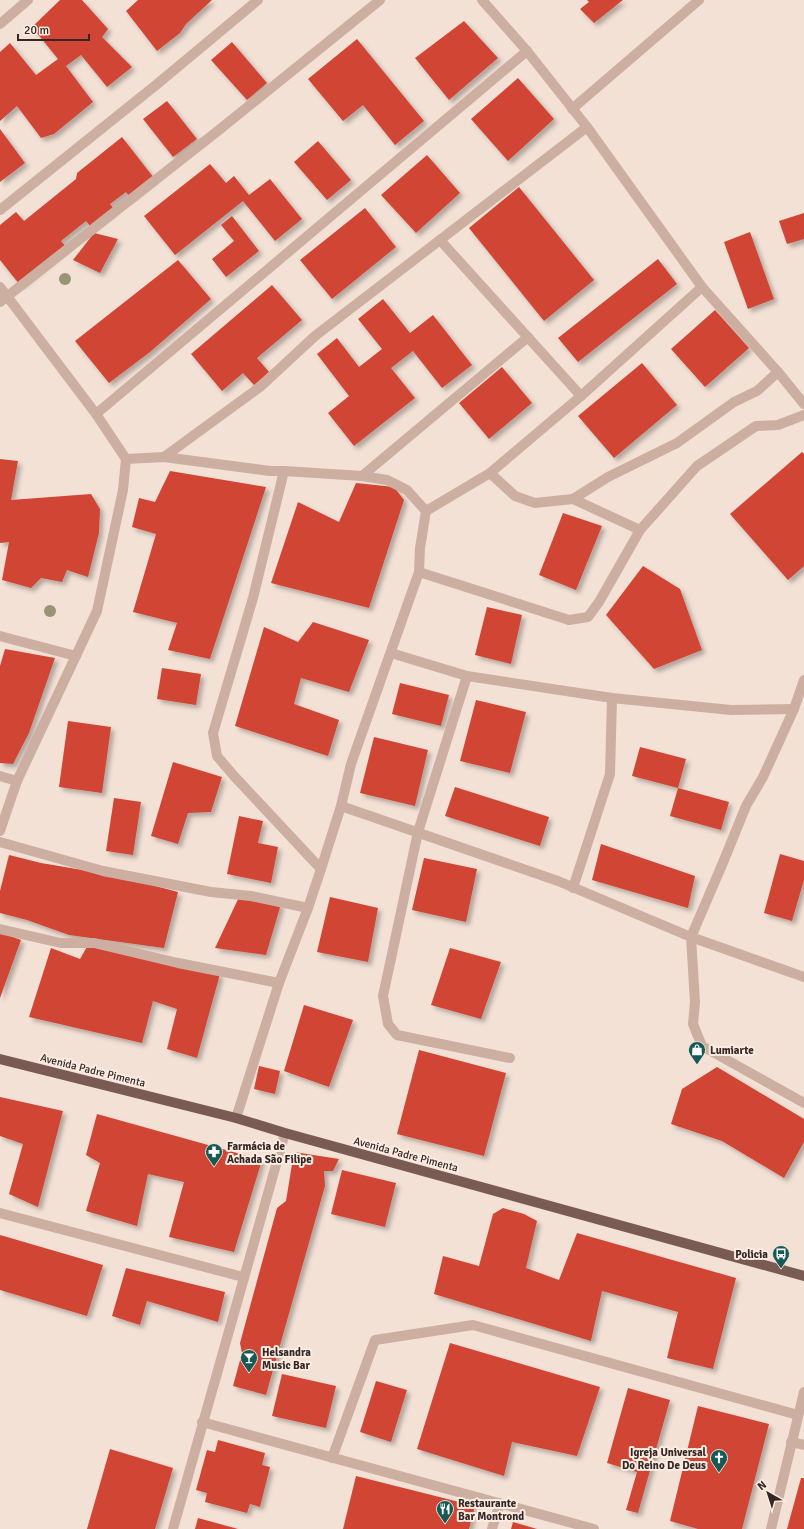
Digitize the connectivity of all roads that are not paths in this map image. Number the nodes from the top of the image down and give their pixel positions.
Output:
1 (28, 0) edge
2 (258, 0) edge
3 (380, 0) edge
4 (482, 0) edge
5 (699, 0) edge
6 (0, 24) edge
7 (527, 50) junction
8 (572, 109) junction
9 (586, 127) junction
10 (0, 210) edge
11 (440, 240) junction
12 (0, 287) edge
13 (702, 288) junction
14 (4, 299) edge
15 (528, 337) junction
16 (778, 372) junction
17 (581, 396) junction
18 (803, 400) edge
19 (96, 414) junction
20 (804, 416) edge
21 (164, 457) junction
22 (126, 459) junction
23 (284, 471) junction
24 (490, 473) junction
25 (362, 476) junction
26 (573, 499) junction
27 (426, 511) junction
28 (640, 530) junction
29 (419, 572) junction
30 (0, 636) edge
31 (391, 653) junction
32 (76, 656) junction
33 (467, 676) junction
34 (804, 680) edge
35 (612, 698) junction
36 (794, 709) junction
37 (0, 776) edge
38 (17, 781) junction
39 (341, 806) junction
40 (0, 831) edge
41 (418, 832) junction
42 (0, 842) edge
43 (321, 869) junction
44 (573, 888) junction
45 (308, 908) junction
46 (0, 928) edge
47 (691, 937) junction
48 (804, 977) edge
49 (279, 983) junction
50 (510, 1058) dead end
51 (0, 1059) edge
52 (804, 1103) edge
53 (236, 1118) junction
54 (285, 1133) junction
55 (0, 1213) edge
56 (804, 1276) edge
57 (243, 1277) junction
58 (804, 1392) edge
59 (798, 1415) junction
60 (202, 1422) junction
61 (791, 1442) junction
62 (804, 1445) edge
63 (332, 1458) junction
64 (500, 1503) junction
65 (173, 1529) edge
66 (492, 1529) edge
67 (594, 1529) edge
68 (771, 1529) edge

1 - 6 street
2 - 10 street
3 - 14 street
4 - 7 street
5 - 8 street
7 - 8 street
7 - 19 street
8 - 9 street
9 - 11 street
9 - 13 street
11 - 15 street
11 - 21 street
12 - 14 street
13 - 16 street
13 - 17 street
14 - 19 street
15 - 17 street
15 - 25 street
16 - 18 street
16 - 26 street
17 - 24 street
19 - 22 street
20 - 28 street
21 - 22 street
21 - 23 street
22 - 32 street
23 - 25 street
23 - 43 street
24 - 26 street
24 - 27 street
25 - 27 street
26 - 28 street
27 - 29 street
28 - 29 street
29 - 31 street
30 - 32 street
31 - 33 street
31 - 39 street
32 - 38 street
33 - 35 street
33 - 41 street
34 - 36 street
35 - 36 street
35 - 44 street
36 - 47 street
37 - 38 street
38 - 40 street
39 - 41 street
39 - 43 street
41 - 44 street
41 - 50 street
42 - 45 street
43 - 45 street
44 - 47 street
45 - 49 street
46 - 49 street
47 - 48 street
47 - 52 street
49 - 53 street
51 - 53 main road, Avenida Padre Pimenta
53 - 54 main road, Avenida Padre Pimenta
54 - 56 main road, Avenida Padre Pimenta
54 - 57 street
55 - 57 street
57 - 60 street
58 - 59 street
59 - 61 street
59 - 63 street
60 - 63 street
60 - 65 street
61 - 62 street
61 - 68 street
63 - 64 street
64 - 66 street
64 - 67 street

